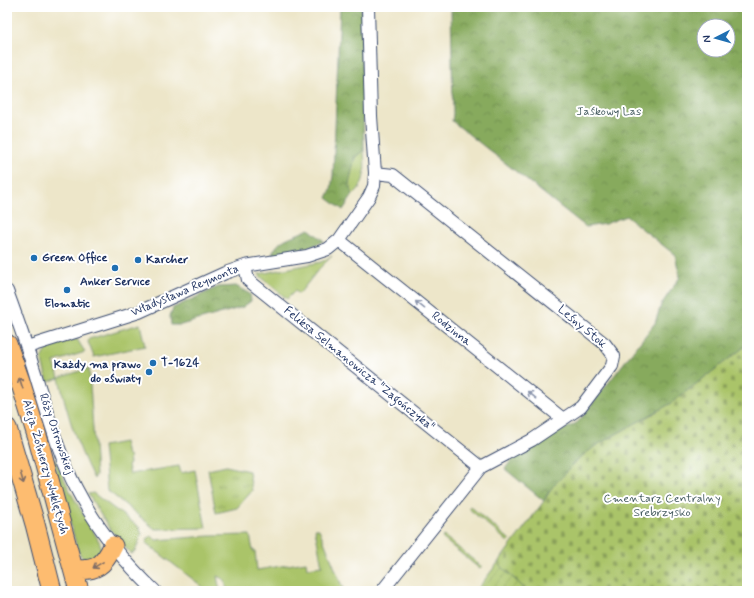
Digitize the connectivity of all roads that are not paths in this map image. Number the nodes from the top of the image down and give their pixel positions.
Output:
1 (368, 7) edge
2 (375, 173) junction
3 (339, 240) junction
4 (245, 266) junction
5 (7, 291) edge
6 (7, 344) edge
7 (27, 347) junction
8 (563, 419) junction
9 (7, 428) edge
10 (481, 467) junction
11 (113, 546) junction
12 (74, 569) junction
13 (52, 591) edge
14 (79, 591) edge
15 (155, 591) edge
16 (382, 591) edge

1 - 2 street, Władysława Reymonta
2 - 3 street, Władysława Reymonta
2 - 8 street, Leśny Stok
3 - 4 street, Władysława Reymonta
8 -> 3 street, Rodzinna
4 - 7 street, Władysława Reymonta
4 - 10 street, Feliksa Selmanowicza "Zagończyka"
5 - 7 street, Róży Ostrowskiej
12 -> 6 main road, Aleja Żołnierzy Wyklętych
7 - 11 street, Róży Ostrowskiej
8 - 10 street, Leśny Stok
9 -> 13 main road, Aleja Żołnierzy Wyklętych
10 - 16 street, Leśny Stok
11 -> 12 main road
11 - 15 street, Róży Ostrowskiej
12 - 14 main road, Aleja Żołnierzy Wyklętych

